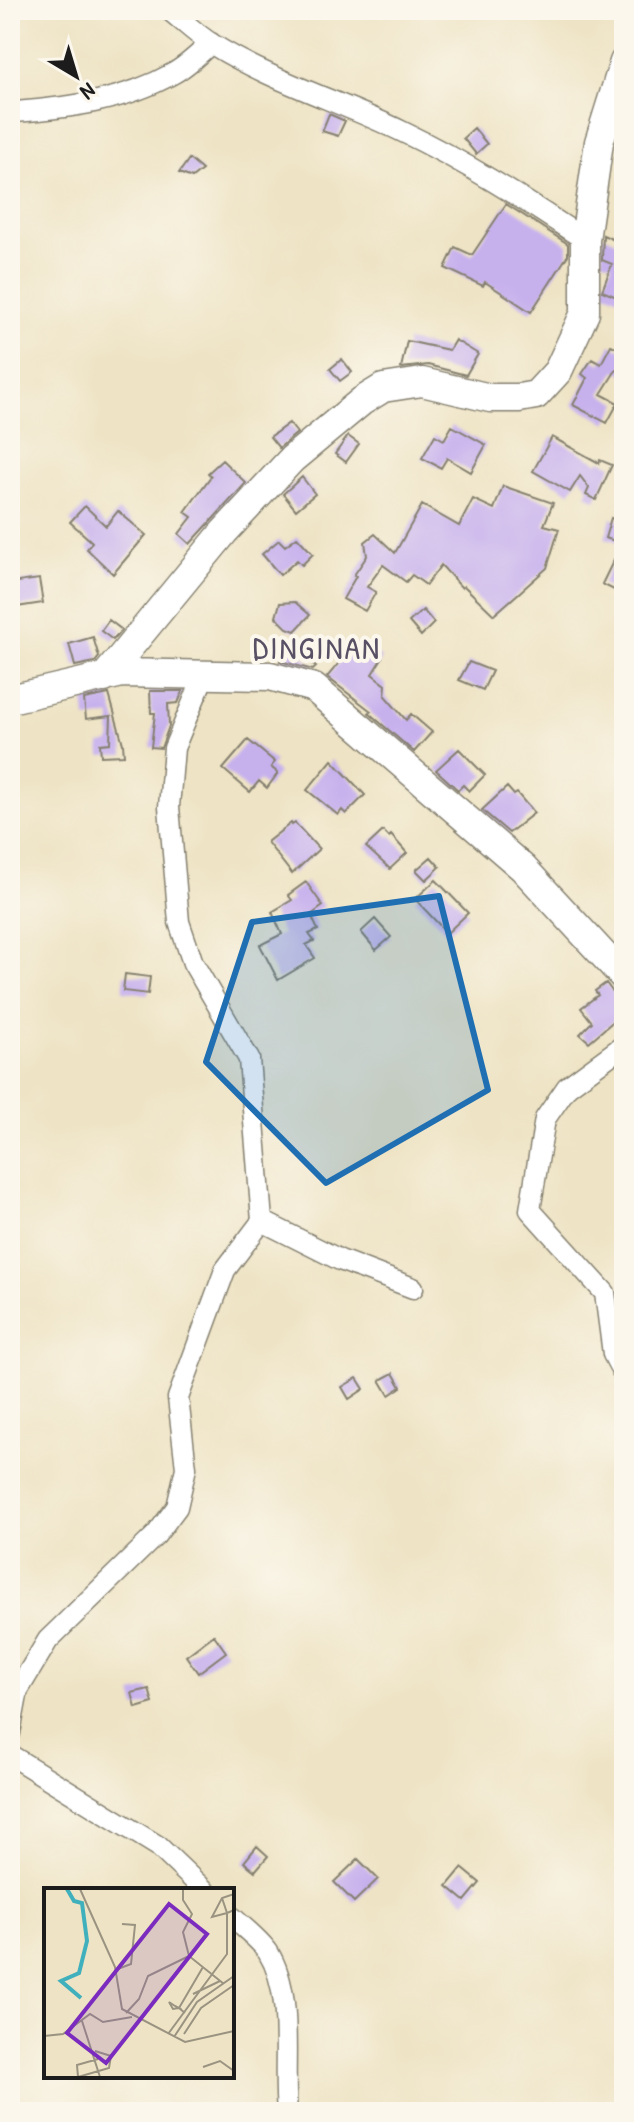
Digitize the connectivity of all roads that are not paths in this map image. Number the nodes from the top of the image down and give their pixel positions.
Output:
1 (169, 10) edge
2 (211, 43) junction
3 (624, 62) edge
4 (10, 110) edge
5 (585, 240) junction
6 (205, 673) junction
7 (104, 678) junction
8 (10, 699) edge
9 (624, 977) edge
10 (624, 1045) edge
11 (262, 1221) junction
12 (413, 1288) dead end
13 (624, 1375) edge
14 (10, 1733) edge
15 (10, 1755) edge
16 (202, 1888) edge
17 (234, 1919) edge
18 (287, 2112) edge

1 - 2 street
2 - 4 street
2 - 5 street
3 - 5 street
5 - 7 street
6 - 7 street
6 - 9 street
6 - 11 street
7 - 8 street
10 - 13 street
11 - 12 street
11 - 14 street
15 - 16 street
17 - 18 street

